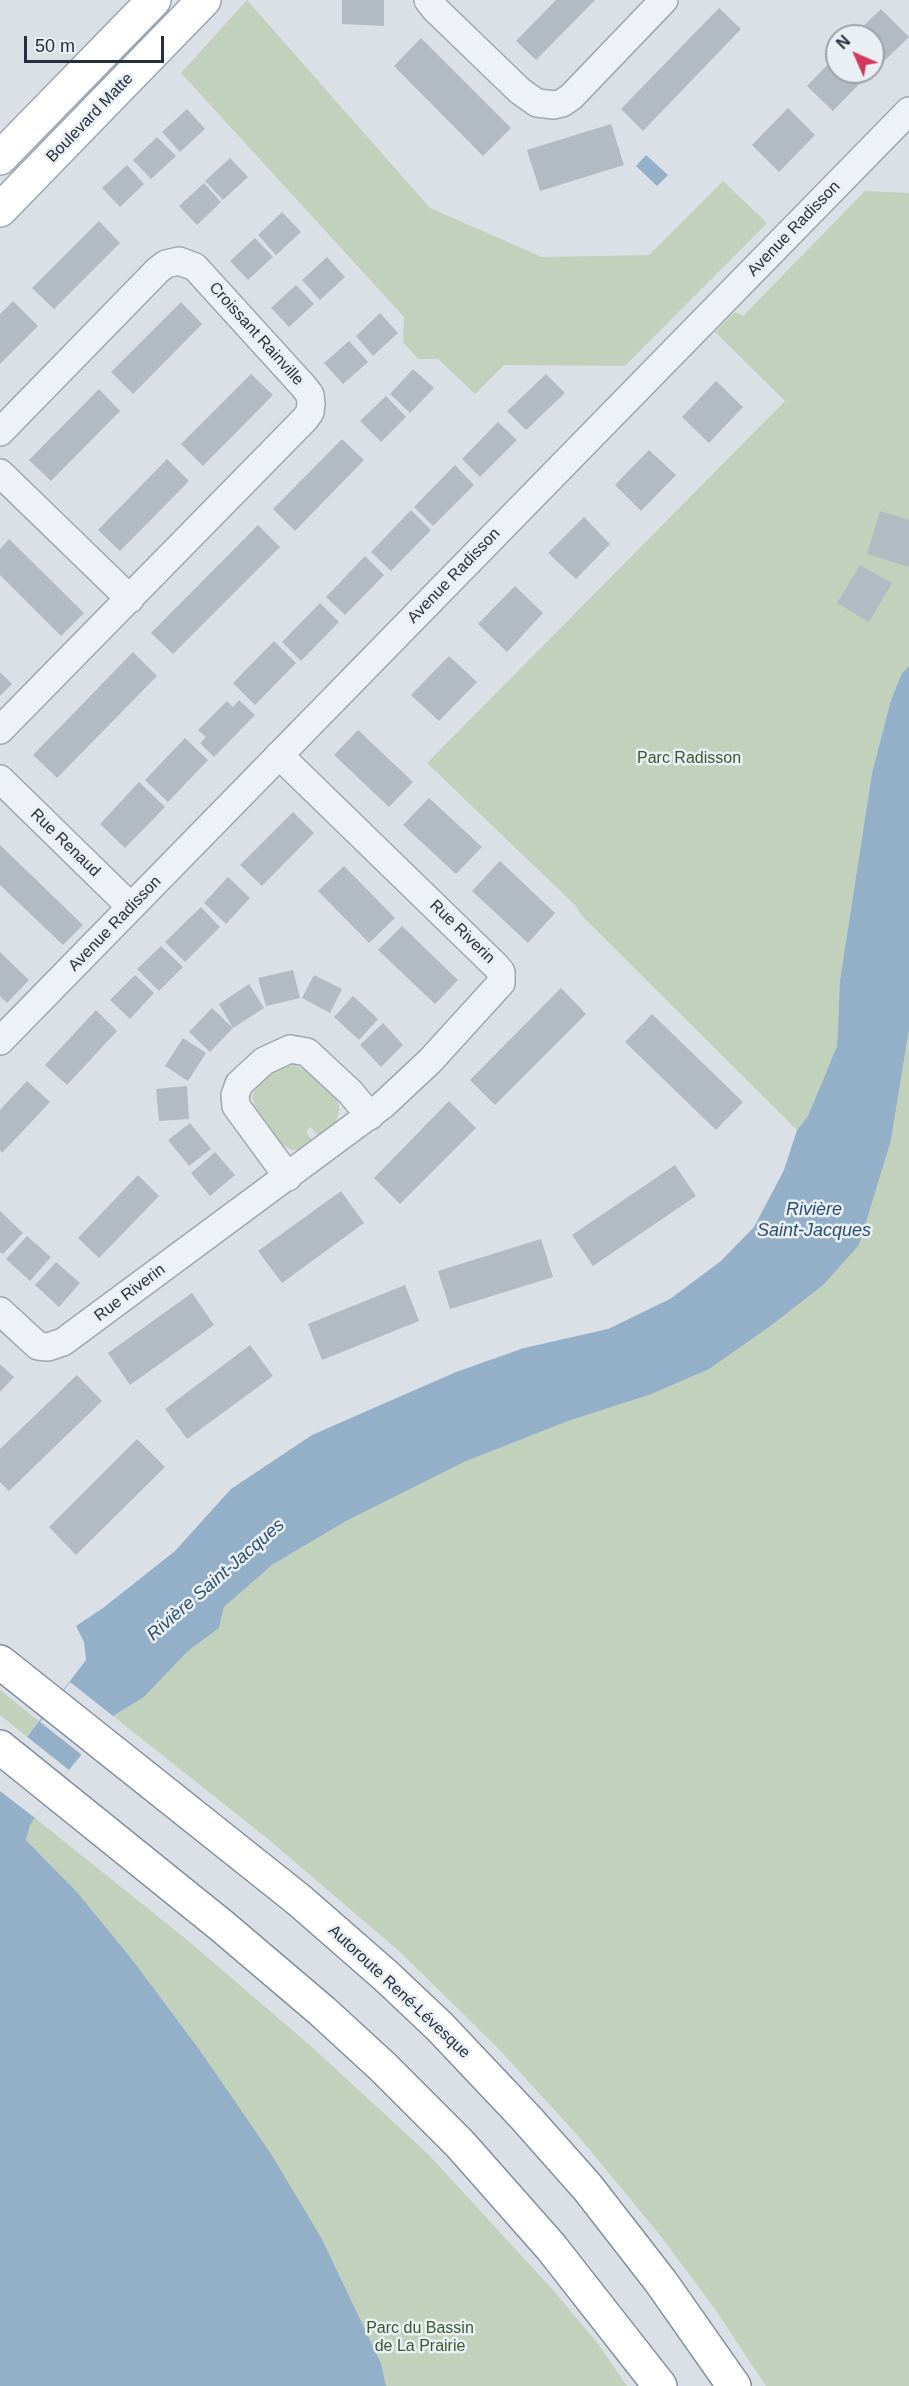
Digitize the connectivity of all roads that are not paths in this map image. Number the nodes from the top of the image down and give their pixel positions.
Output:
1 (154, 0) edge
2 (204, 0) edge
3 (428, 0) edge
4 (664, 0) edge
5 (909, 111) edge
6 (0, 158) edge
7 (0, 210) edge
8 (0, 432) edge
9 (0, 473) edge
10 (130, 599) junction
11 (0, 730) edge
12 (279, 755) junction
13 (0, 779) edge
14 (131, 907) junction
15 (0, 1041) edge
16 (370, 1116) junction
17 (288, 1177) junction
18 (0, 1311) edge
19 (0, 1662) edge
20 (4, 1751) edge
21 (660, 2386) edge
22 (734, 2386) edge

1 - 6 main road
2 - 7 main road, Boulevard Matte
3 - 4 street
5 - 12 street, Avenue Radisson
8 - 10 street, Croissant Rainville
9 - 10 street
10 - 11 street, Croissant Rainville
12 - 14 street, Avenue Radisson
12 - 16 street, Rue Riverin
13 - 14 street, Rue Renaud
14 - 15 street, Avenue Radisson
16 - 17 street, Rue Riverin
16 - 17 street
17 - 18 street, Rue Riverin
19 - 22 main road, Autoroute René-Lévesque
20 - 21 main road

